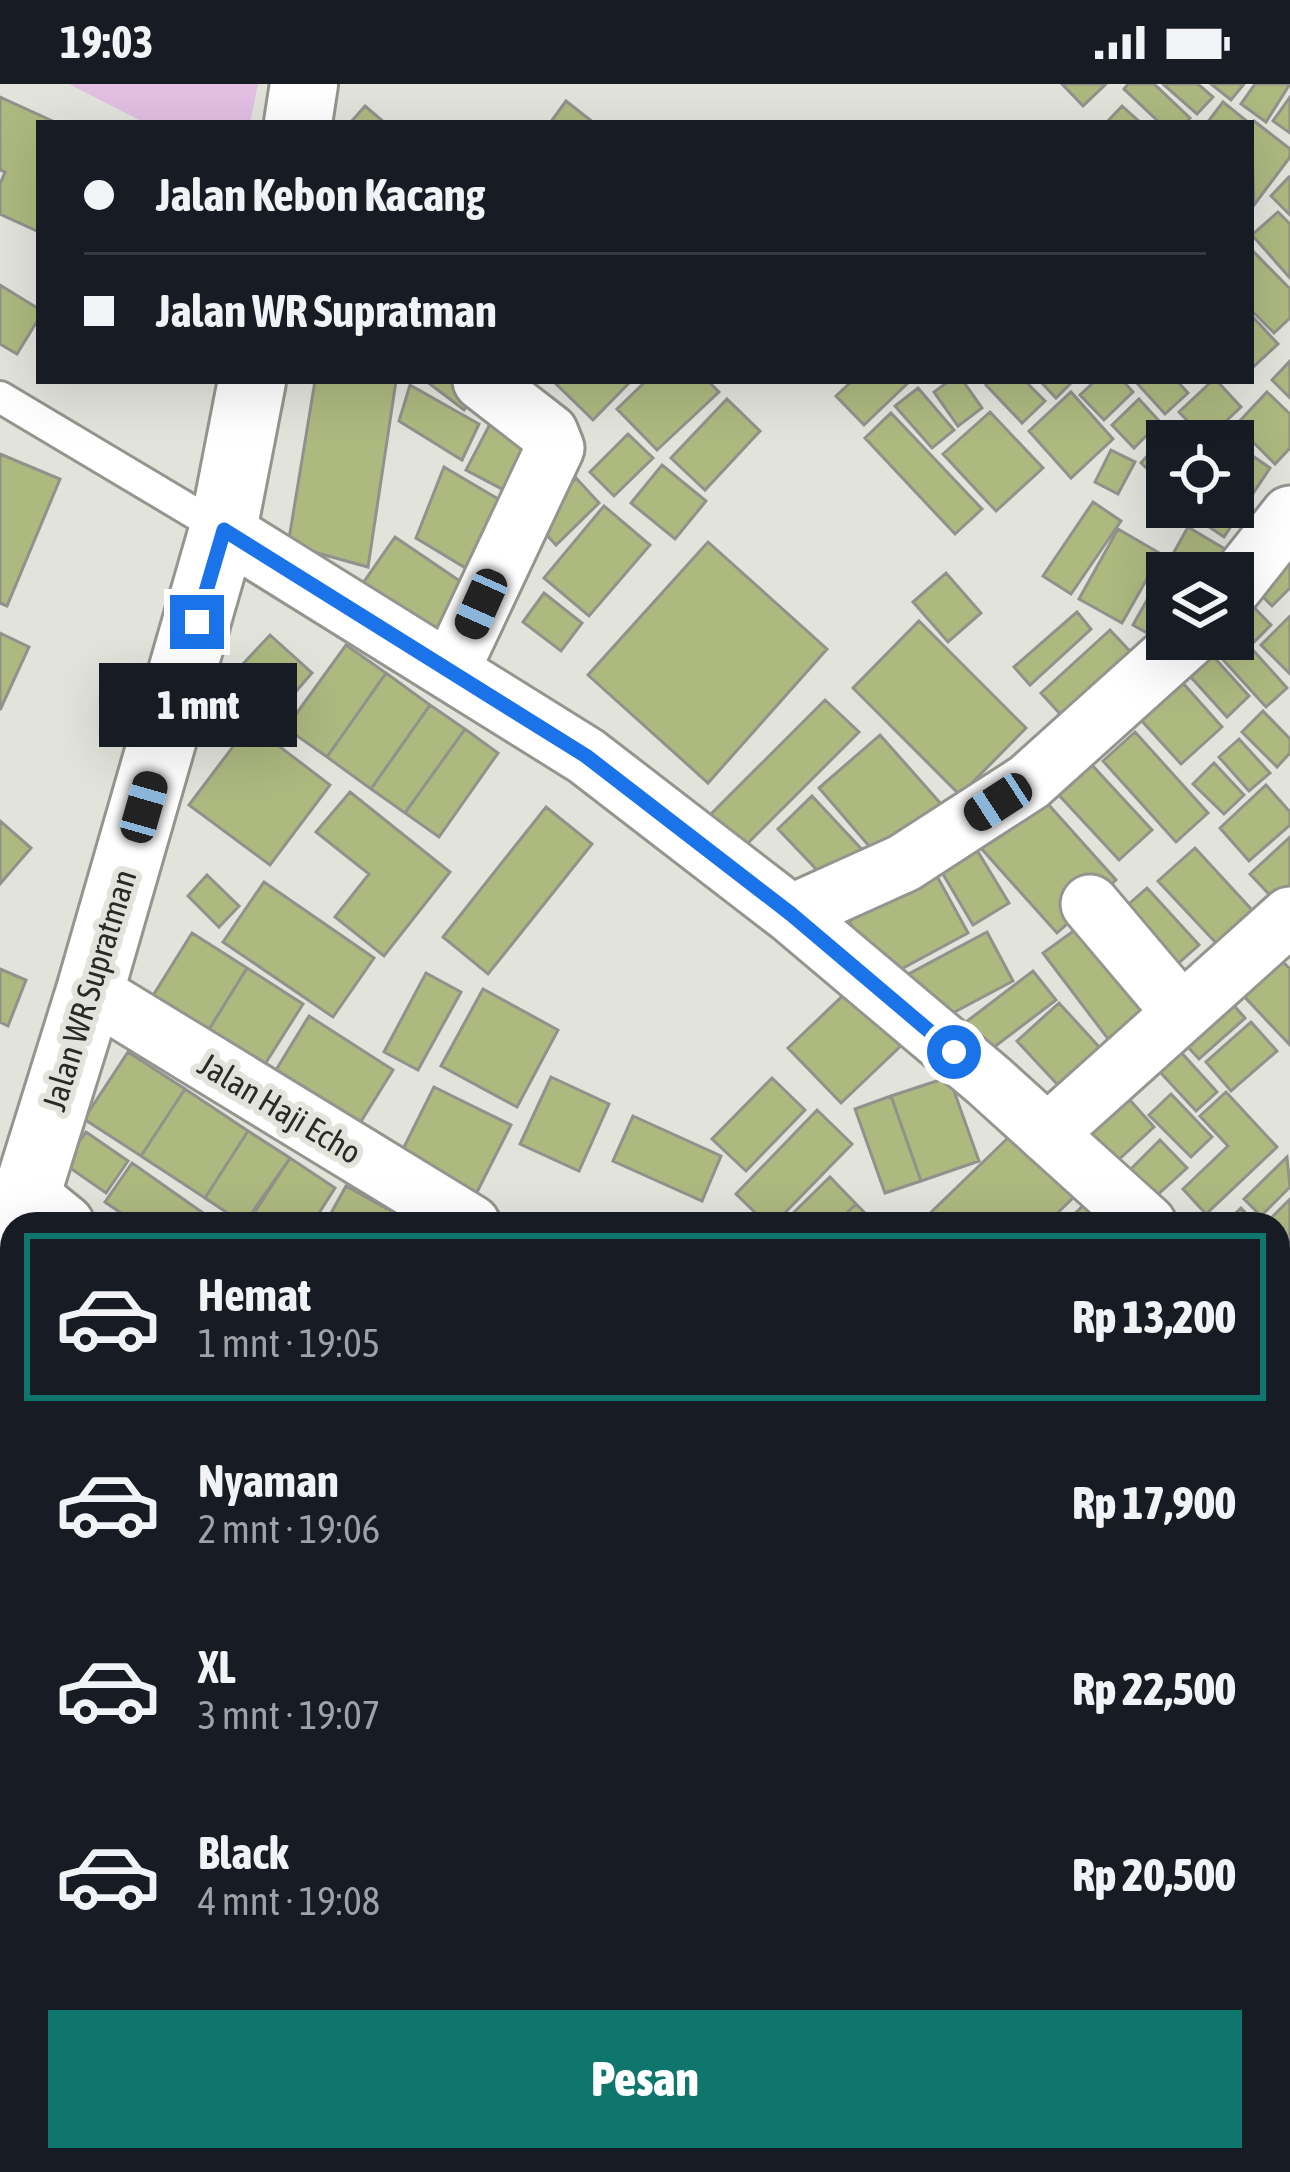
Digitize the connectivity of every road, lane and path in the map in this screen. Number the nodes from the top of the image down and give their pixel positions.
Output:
1 (304, 84) edge
2 (298, 120) edge
3 (251, 384) edge
4 (486, 384) edge
5 (0, 397) edge
6 (1290, 515) edge
7 (224, 530) junction
8 (1254, 560) edge
9 (1164, 660) edge
10 (450, 671) junction
11 (1090, 904) dead end
12 (791, 914) junction
13 (1290, 916) edge
14 (90, 991) junction
15 (1182, 1013) junction
16 (1046, 1134) junction
17 (32, 1212) edge
18 (451, 1212) edge
19 (1134, 1212) edge

1 - 2 main road
3 - 7 main road, Jalan WR Supratman
4 - 10 street
5 - 7 lane
6 - 8 street
7 - 10 street
7 - 14 main road, Jalan WR Supratman
9 - 12 street
10 - 12 street
11 - 15 street
12 - 16 street
13 - 15 street
14 - 17 main road, Jalan WR Supratman
14 - 18 street, Jalan Haji Echo
15 - 16 street
16 - 19 street

